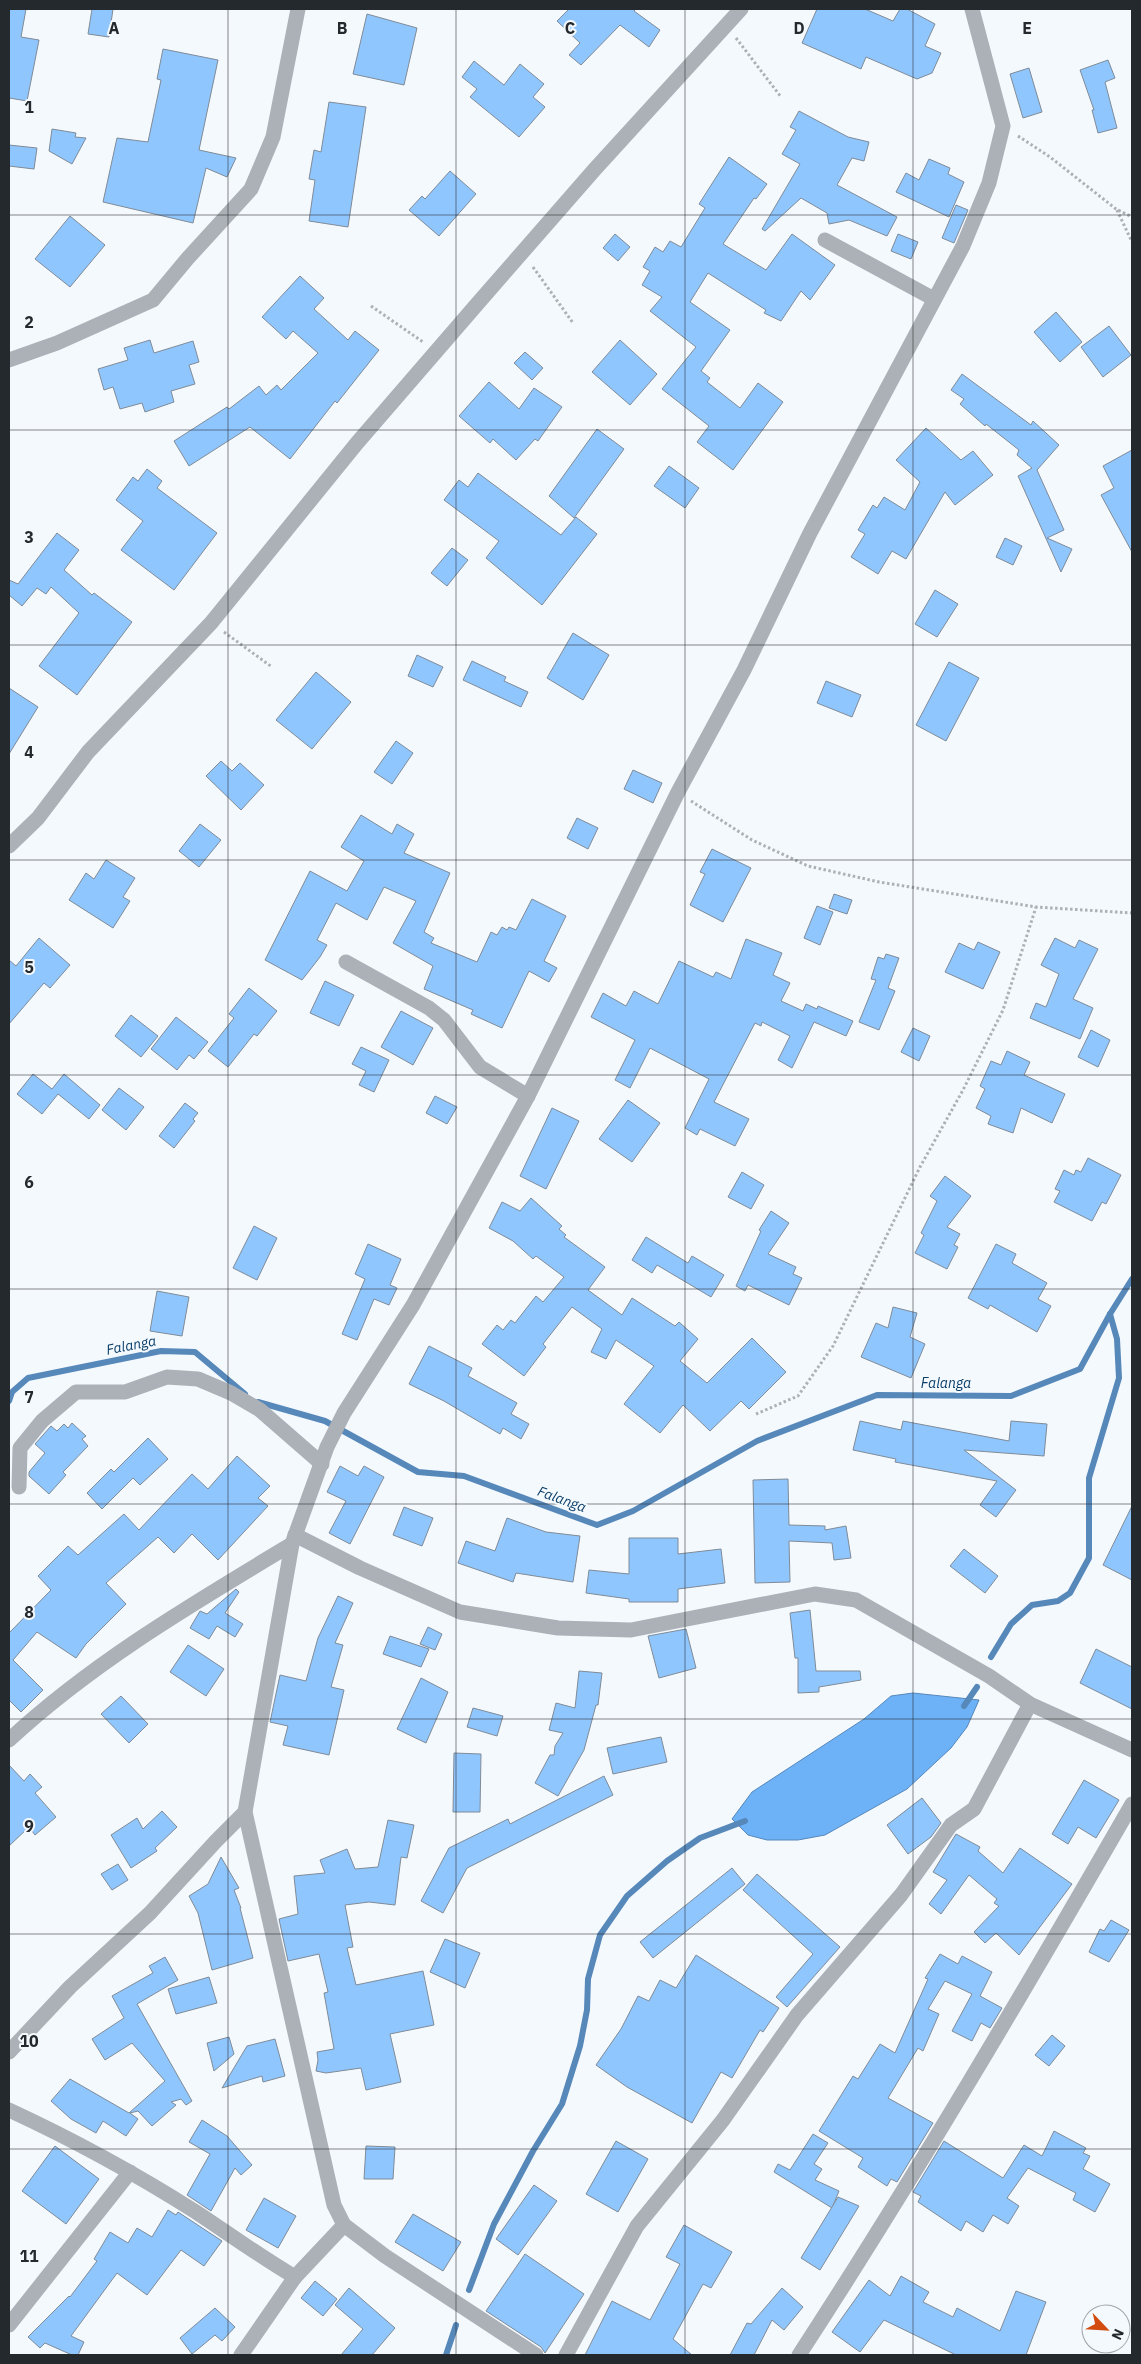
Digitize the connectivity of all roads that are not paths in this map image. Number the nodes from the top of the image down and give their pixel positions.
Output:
1 (298, 9) edge
2 (742, 9) edge
3 (972, 9) edge
4 (825, 240) dead end
5 (934, 299) junction
6 (9, 360) edge
7 (9, 846) edge
8 (346, 962) dead end
9 (528, 1096) junction
10 (322, 1464) junction
11 (19, 1487) dead end
12 (294, 1540) junction
13 (1030, 1704) junction
14 (9, 1740) edge
15 (1132, 1750) edge
16 (1132, 1804) edge
17 (245, 1812) junction
18 (9, 2052) edge
19 (9, 2110) edge
20 (130, 2172) junction
21 (344, 2225) junction
22 (295, 2277) junction
23 (9, 2325) edge
24 (241, 2355) edge
25 (536, 2355) edge
26 (566, 2355) edge
27 (799, 2355) edge

1 - 6 street
2 - 7 street
3 - 5 street
4 - 5 street
5 - 9 street
8 - 9 street
9 - 10 street
10 - 11 street
10 - 12 street
12 - 13 street
12 - 14 street
12 - 17 street
13 - 15 street
13 - 26 street
16 - 27 street
17 - 18 street
17 - 21 street
19 - 20 street
20 - 22 street
20 - 23 street
21 - 22 street
21 - 25 street
22 - 24 street

